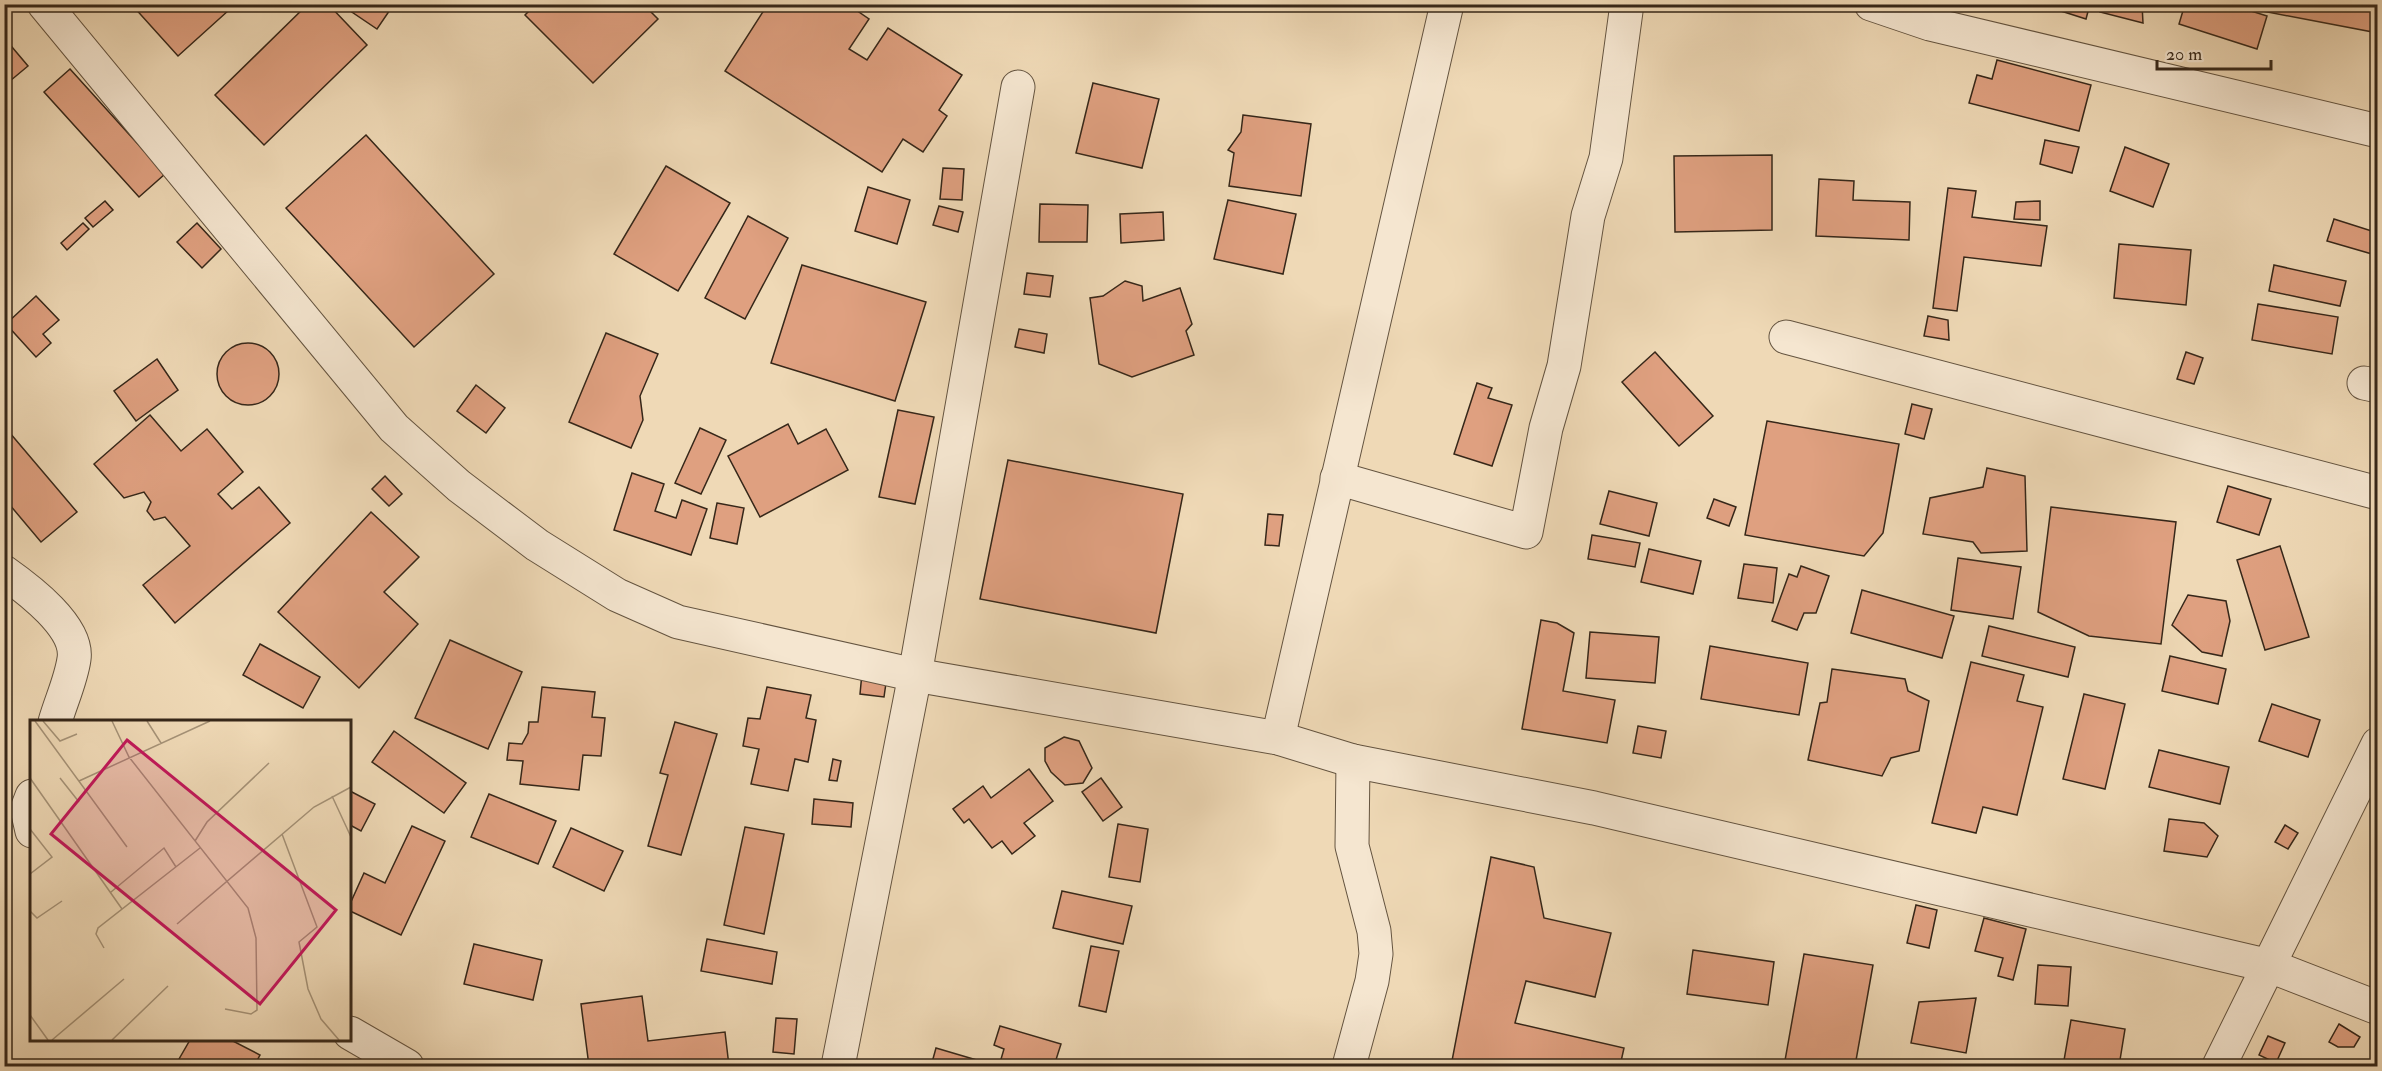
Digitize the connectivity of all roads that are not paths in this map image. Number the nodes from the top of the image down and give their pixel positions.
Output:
1 (45, 4) edge
2 (1447, 4) edge
3 (1627, 4) edge
4 (1871, 4) edge
5 (1018, 87) dead end
6 (2378, 131) edge
7 (1786, 337) dead end
8 (1337, 478) junction
9 (2378, 493) edge
10 (4, 572) edge
11 (915, 675) junction
12 (56, 720) edge
13 (1278, 738) junction
14 (2378, 744) edge
15 (1353, 761) junction
16 (30, 801) edge
17 (30, 822) edge
18 (2270, 966) junction
19 (2378, 1008) edge
20 (351, 1034) edge
21 (407, 1066) edge
22 (838, 1066) edge
23 (1350, 1066) edge
24 (2219, 1066) edge

1 - 11 street
2 - 8 street
3 - 8 street
4 - 6 street
5 - 11 street
7 - 9 street
8 - 13 street
10 - 12 street
11 - 13 street
11 - 22 street
13 - 15 street
14 - 18 street
15 - 18 street
15 - 23 street
16 - 17 street
18 - 19 street
18 - 24 street
20 - 21 street

